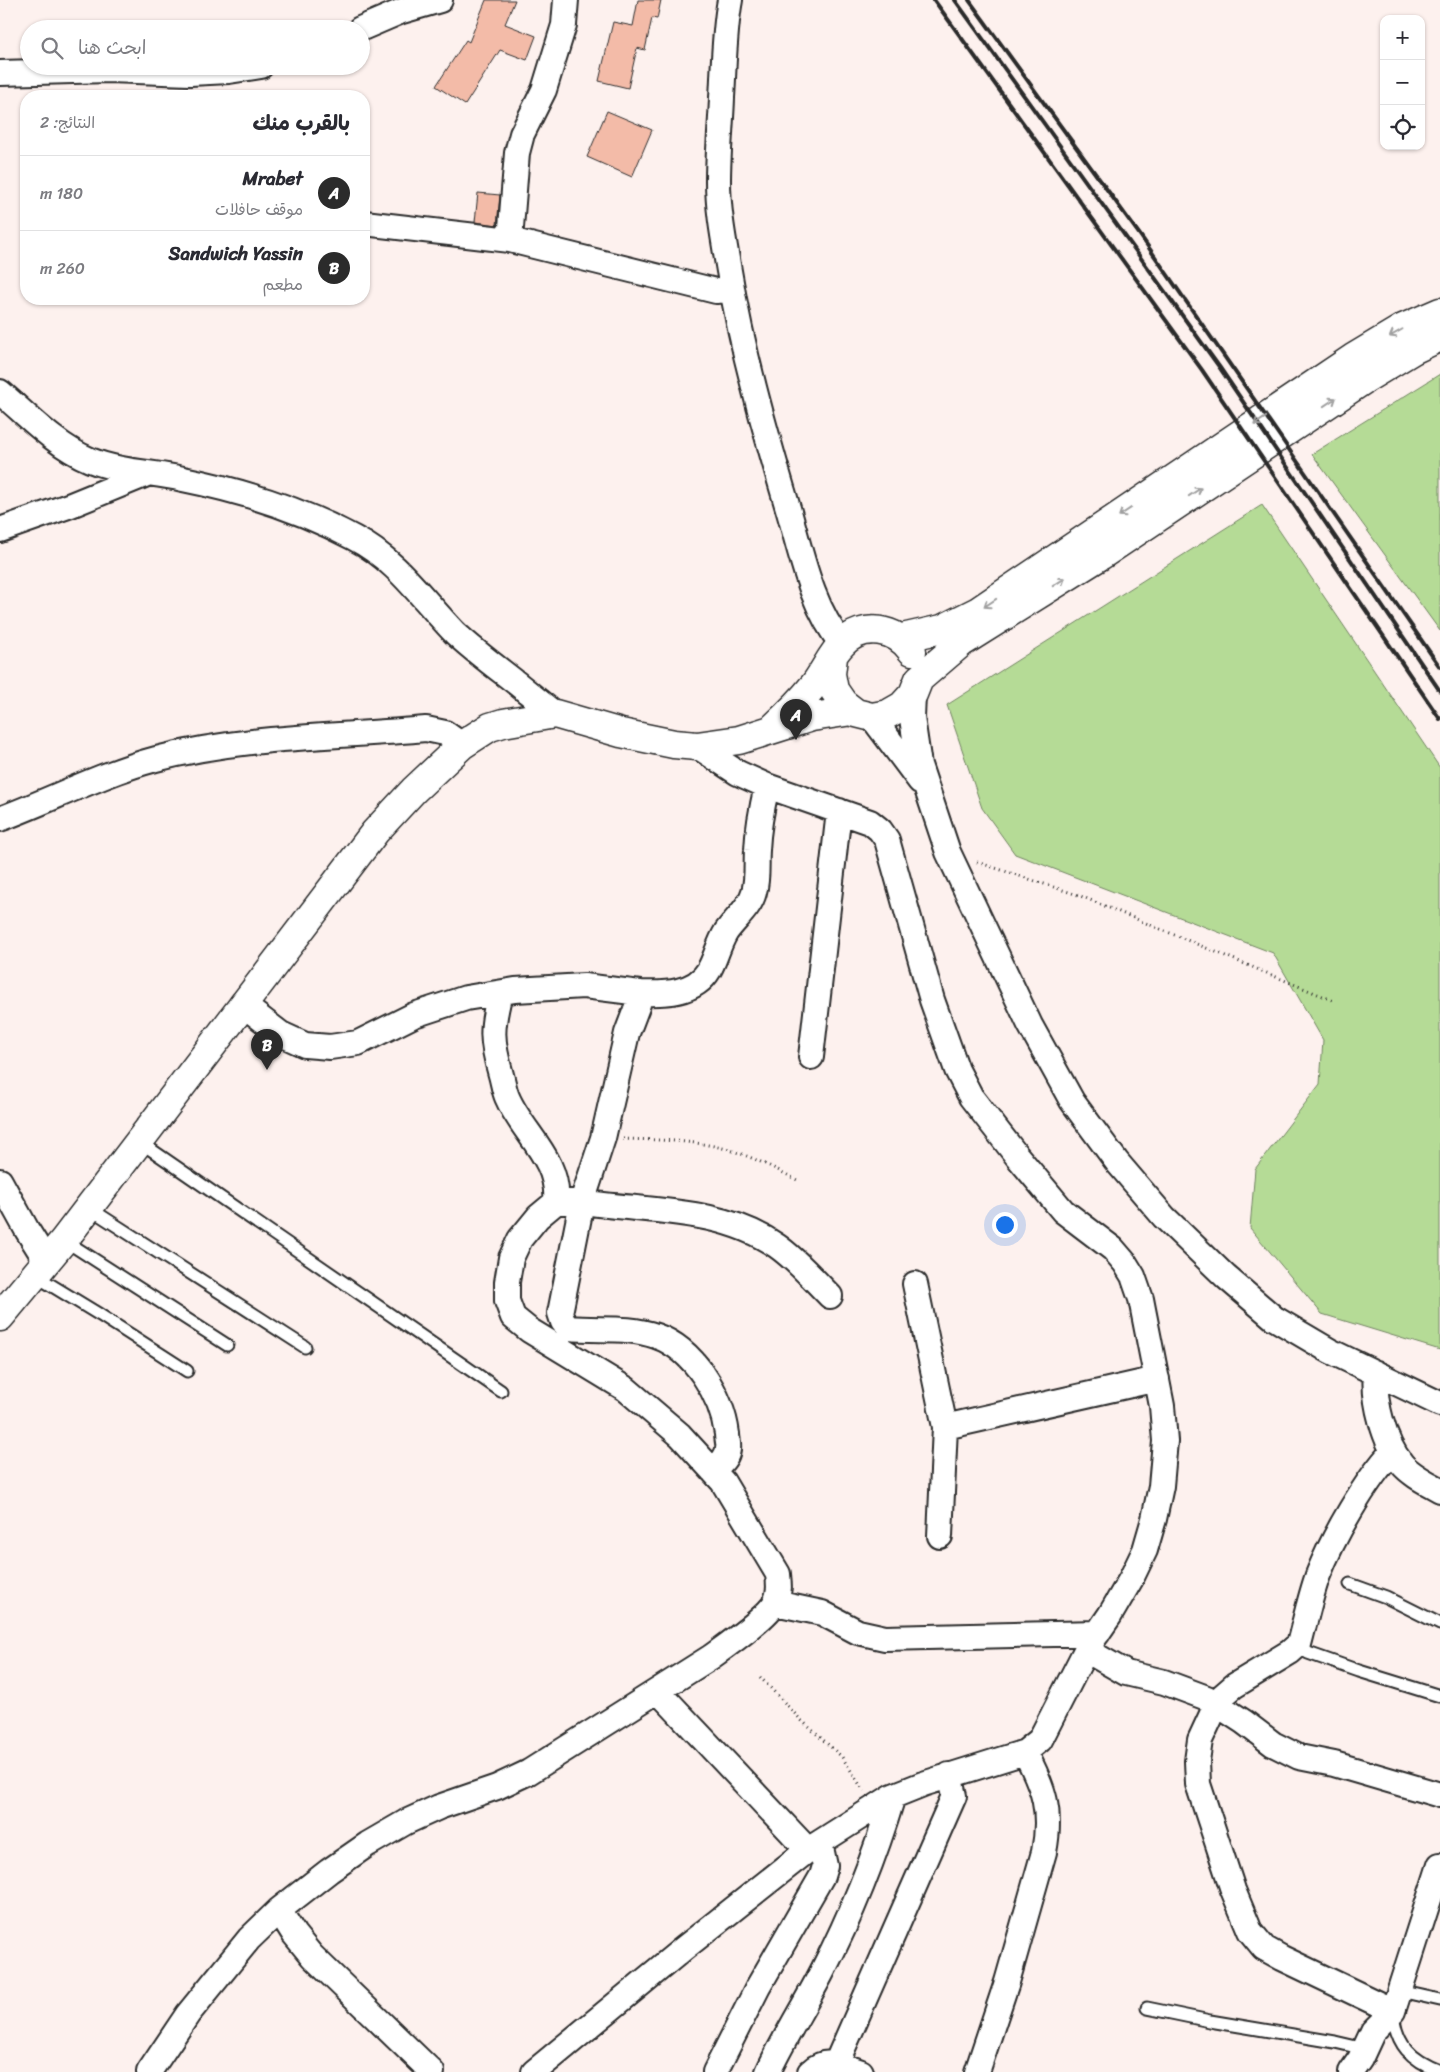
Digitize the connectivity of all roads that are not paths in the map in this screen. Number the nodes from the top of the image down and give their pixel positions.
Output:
1 (440, 0) edge
2 (566, 0) edge
3 (730, 0) edge
4 (370, 25) edge
5 (20, 72) edge
6 (0, 73) edge
7 (370, 225) edge
8 (510, 240) junction
9 (732, 289) junction
10 (1440, 312) edge
11 (1440, 337) edge
12 (1359, 369) junction
13 (0, 392) edge
14 (147, 474) junction
15 (0, 530) edge
16 (1094, 547) junction
17 (902, 638) junction
18 (838, 651) junction
19 (916, 687) junction
20 (555, 714) junction
21 (862, 714) junction
22 (773, 728) junction
23 (462, 745) junction
24 (697, 746) junction
25 (767, 786) junction
26 (926, 788) junction
27 (839, 811) junction
28 (0, 819) edge
29 (500, 993) junction
30 (640, 993) junction
31 (242, 1004) junction
32 (811, 1057) dead end
33 (140, 1142) junction
34 (0, 1181) edge
35 (556, 1202) junction
36 (582, 1202) junction
37 (89, 1208) junction
38 (64, 1240) junction
39 (41, 1269) junction
40 (915, 1284) dead end
41 (830, 1296) dead end
42 (0, 1317) edge
43 (561, 1319) junction
44 (529, 1330) junction
45 (227, 1345) dead end
46 (305, 1347) dead end
47 (187, 1371) dead end
48 (1376, 1373) junction
49 (1157, 1379) junction
50 (501, 1391) dead end
51 (1440, 1404) edge
52 (945, 1427) junction
53 (1393, 1451) junction
54 (713, 1471) junction
55 (1440, 1490) edge
56 (940, 1536) dead end
57 (1350, 1584) dead end
58 (775, 1603) junction
59 (1440, 1624) edge
60 (1092, 1641) junction
61 (1298, 1644) junction
62 (658, 1691) junction
63 (1440, 1696) edge
64 (1216, 1704) junction
65 (1026, 1752) junction
66 (949, 1776) junction
67 (1440, 1795) edge
68 (883, 1802) junction
69 (814, 1846) junction
70 (1440, 1865) edge
71 (279, 1910) junction
72 (1431, 1925) edge
73 (1440, 2000) edge
74 (1397, 2001) junction
75 (1147, 2008) dead end
76 (1365, 2049) junction
77 (836, 2064) junction
78 (1440, 2071) edge
79 (149, 2072) edge
80 (432, 2072) edge
81 (534, 2072) edge
82 (715, 2072) edge
83 (768, 2072) edge
84 (810, 2072) edge
85 (861, 2072) edge
86 (977, 2072) edge
87 (1351, 2072) edge

1 - 4 street
2 - 8 street
3 - 9 street
5 - 6 street
7 - 8 street
8 - 9 street
9 - 18 street
10 -> 12 street
11 - 12 street
12 - 16 street
13 - 14 street
14 - 15 street
14 - 20 street
16 -> 17 street
19 -> 16 street
17 - 18 street
17 - 19 street
18 - 21 street
18 - 22 street
19 - 21 street
19 - 26 street
20 - 23 street
20 - 24 street
21 - 22 street
21 - 26 street
22 - 24 street
23 - 28 street
23 - 31 street
24 - 25 street
25 - 27 street
25 - 30 street
26 - 48 street
27 - 32 street
27 - 49 street
29 - 30 street
29 - 31 street
29 - 35 street
30 - 36 street
31 - 33 street
33 - 37 street
33 - 50 lane
34 - 39 street
35 - 36 street
35 - 44 street
36 - 41 street
36 - 43 street
37 - 38 street
37 - 46 lane
38 - 39 street
38 - 45 lane
39 - 42 street
39 - 47 lane
40 - 52 street
43 - 44 street
43 - 54 street
44 - 54 street
48 - 51 street
48 - 53 street
49 - 52 street
49 - 60 street
52 - 56 street
53 - 55 street
53 - 61 street
54 - 58 street
57 - 59 lane
58 - 60 street
58 - 62 street
60 - 64 street
60 - 65 street
61 - 63 lane
61 - 64 street
62 - 69 street
62 - 71 street
64 - 67 street
64 - 74 street
65 - 66 street
65 - 86 street
66 - 68 street
66 - 77 street
68 - 69 street
68 - 83 street
69 - 81 street
69 - 82 street
70 - 72 street
71 - 79 street
71 - 80 street
72 - 74 street
73 - 74 lane
74 - 76 street
74 - 78 lane
75 - 76 lane
76 - 87 street
77 - 84 street
77 - 85 street

